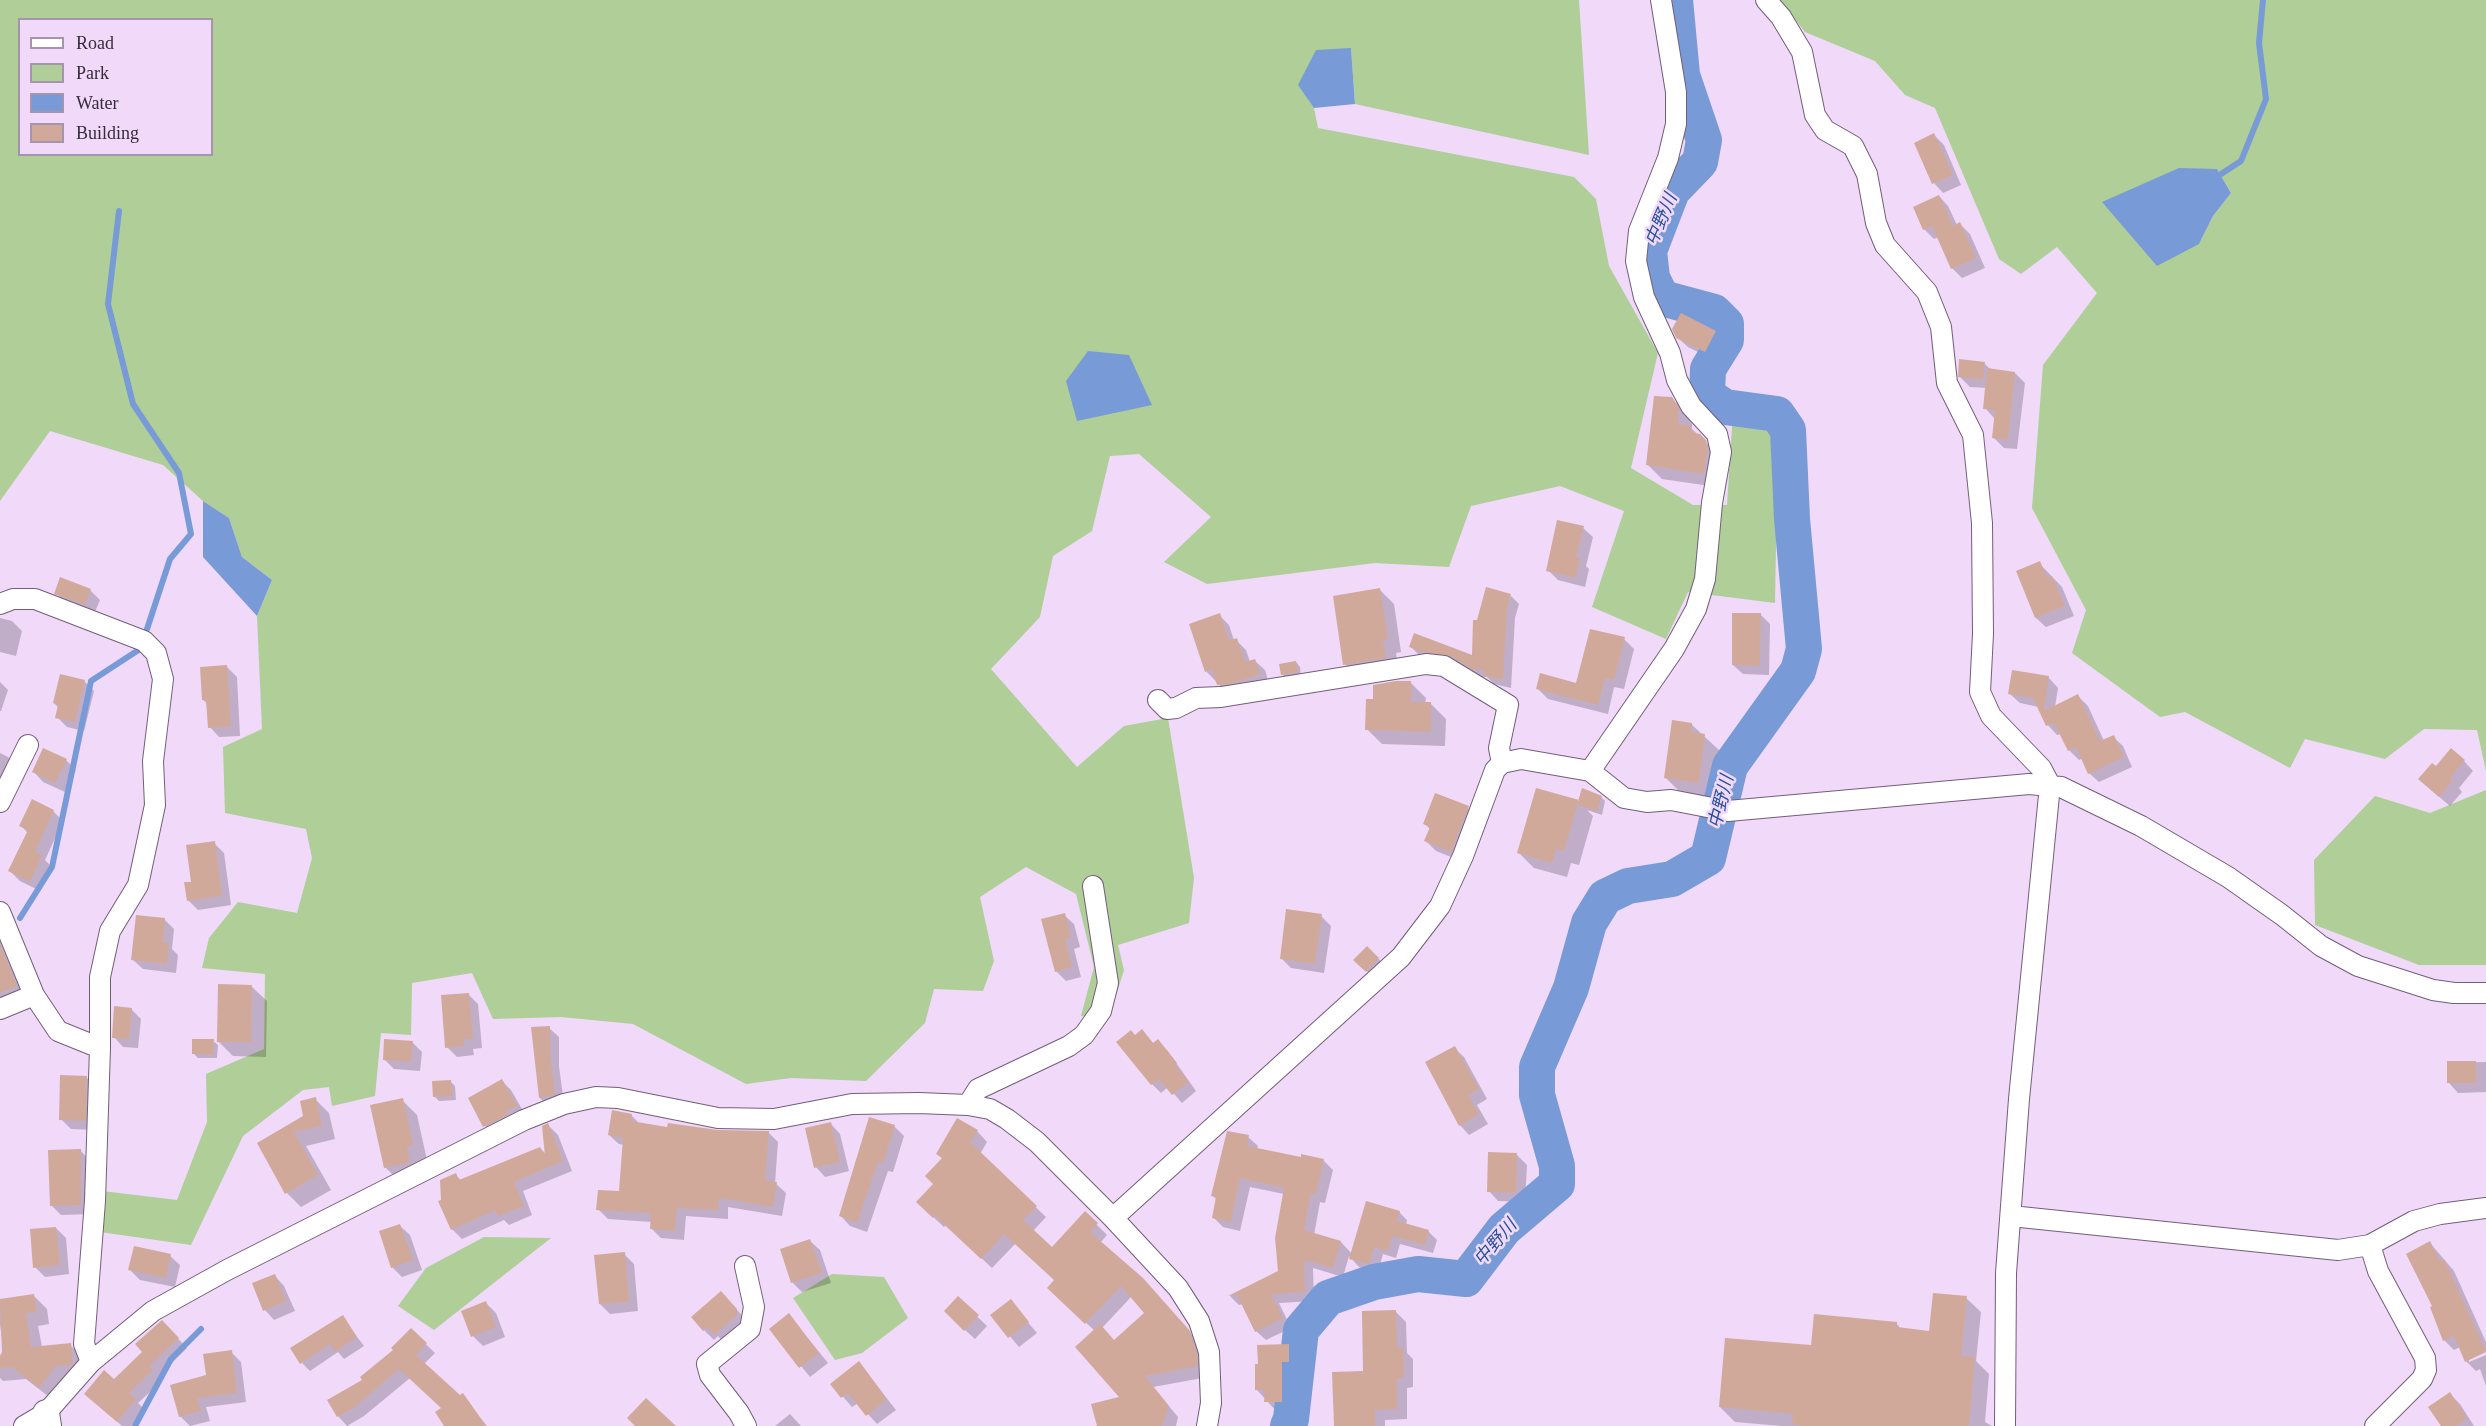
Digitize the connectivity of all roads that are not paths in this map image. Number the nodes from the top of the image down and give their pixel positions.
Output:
1 (1661, 0) edge
2 (1766, 0) edge
3 (0, 604) edge
4 (1158, 700) dead end
5 (28, 745) dead end
6 (1502, 763) junction
7 (1590, 771) junction
8 (2050, 784) junction
9 (0, 802) edge
10 (1093, 886) dead end
11 (0, 912) edge
12 (2486, 993) edge
13 (34, 995) junction
14 (0, 1010) edge
15 (100, 1048) junction
16 (968, 1106) junction
17 (2486, 1208) edge
18 (2011, 1216) junction
19 (1113, 1218) junction
20 (2370, 1245) junction
21 (745, 1266) dead end
22 (91, 1362) junction
23 (47, 1420) edge
24 (24, 1426) edge
25 (746, 1426) edge
26 (1207, 1426) edge
27 (2005, 1426) edge
28 (2375, 1426) edge

1 - 7 street
2 - 8 street
3 - 15 street
4 - 6 street
5 - 9 street
6 - 7 street
6 - 19 street
7 - 8 street
8 - 12 street
8 - 18 street
10 - 16 street
11 - 13 street
13 - 14 street
13 - 15 street
15 - 22 street
16 - 19 street
16 - 22 street
17 - 20 street
18 - 20 street
18 - 27 street
19 - 26 street
20 - 28 street
21 - 25 street
22 - 23 street
23 - 24 street

